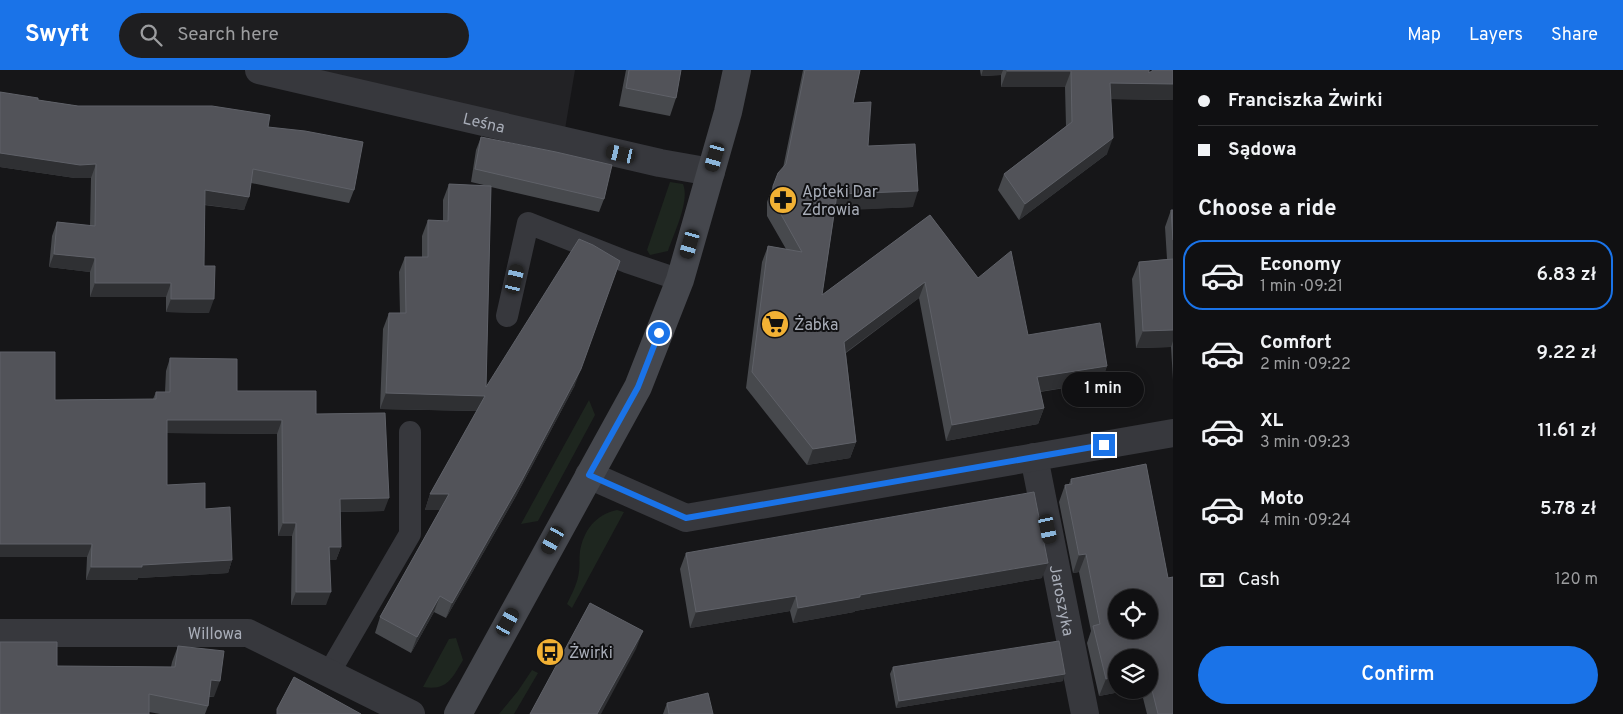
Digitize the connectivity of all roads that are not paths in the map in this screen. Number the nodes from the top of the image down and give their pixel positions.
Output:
1 (259, 70) edge
2 (736, 70) edge
3 (711, 172) junction
4 (680, 280) junction
5 (507, 316) dead end
6 (410, 432) dead end
7 (1173, 433) edge
8 (1034, 457) junction
9 (589, 475) junction
10 (0, 633) edge
11 (329, 673) junction
12 (411, 714) edge
13 (458, 714) edge
14 (1085, 714) edge

1 - 3 street, Leśna
2 - 3 main road
3 - 4 main road
4 - 5 lane
4 - 9 main road
6 - 11 lane
7 - 8 street
8 - 9 street
8 - 14 street, Jaroszyka
9 - 13 main road
10 - 11 street, Willowa
11 - 12 street, Willowa

